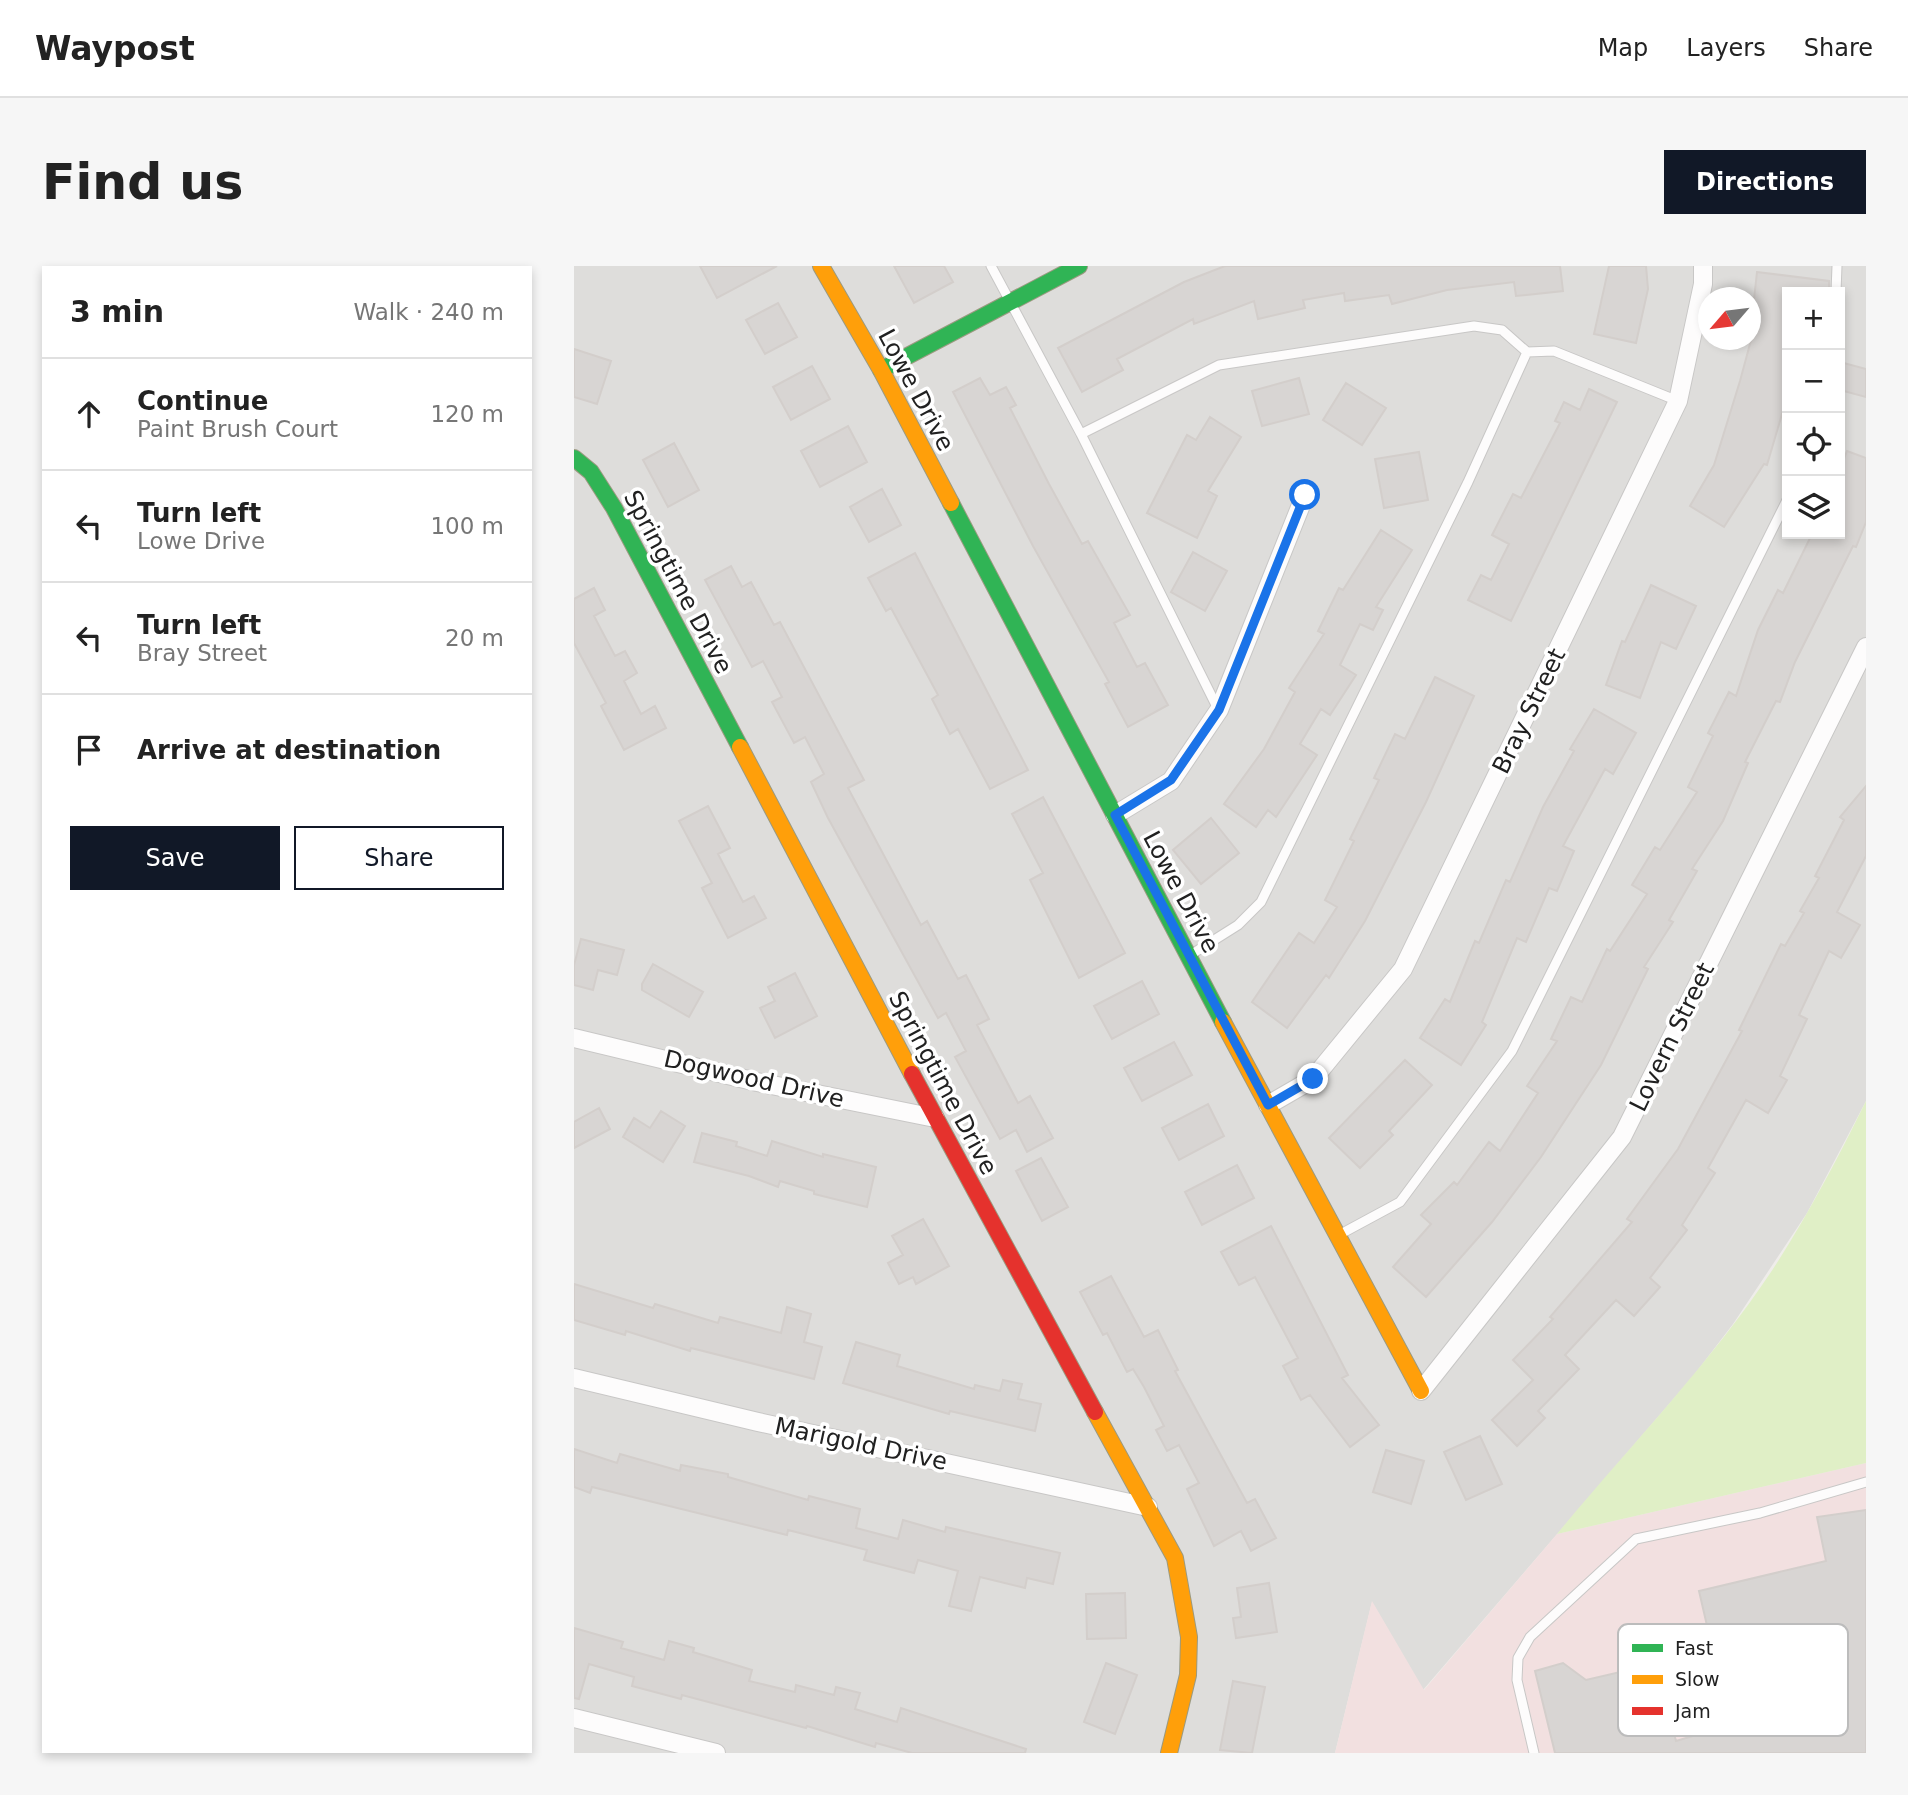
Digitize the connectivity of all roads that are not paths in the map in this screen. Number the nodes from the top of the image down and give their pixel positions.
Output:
1 (821, 266) edge
2 (991, 266) edge
3 (1079, 266) edge
4 (1703, 266) edge
5 (1836, 266) edge
6 (1836, 287) edge
7 (1011, 304) junction
8 (1527, 352) junction
9 (881, 370) junction
10 (1678, 401) junction
11 (1081, 434) junction
12 (574, 458) edge
13 (1305, 495) dead end
14 (1782, 510) edge
15 (1866, 647) edge
16 (1219, 710) junction
17 (1115, 815) junction
18 (1189, 955) junction
19 (574, 1038) edge
20 (1268, 1105) junction
21 (935, 1118) junction
22 (1336, 1237) junction
23 (574, 1378) edge
24 (1421, 1391) joint
25 (1866, 1482) edge
26 (1148, 1507) junction
27 (574, 1718) edge
28 (716, 1753) edge
29 (1169, 1753) edge
30 (1534, 1753) edge

1 - 9 street, Lowe Drive
2 - 7 lane
3 - 7 street
4 - 10 street, Bray Street
5 - 6 lane
7 - 9 street
7 - 11 lane
8 - 10 lane
8 - 11 lane
8 - 18 lane
9 - 17 street, Lowe Drive
10 - 20 street, Bray Street
11 - 16 lane
12 - 21 street, Springtime Drive
13 - 16 street
14 - 22 lane
15 - 24 street, Lovern Street
16 - 17 street
17 - 18 street, Lowe Drive
18 - 20 street, Lowe Drive
19 - 21 street, Dogwood Drive
20 - 22 street, Lowe Drive
21 - 26 street, Springtime Drive
22 - 24 street, Lowe Drive
23 - 26 street, Marigold Drive
25 - 30 lane
26 - 29 street, Springtime Drive
27 - 28 street

